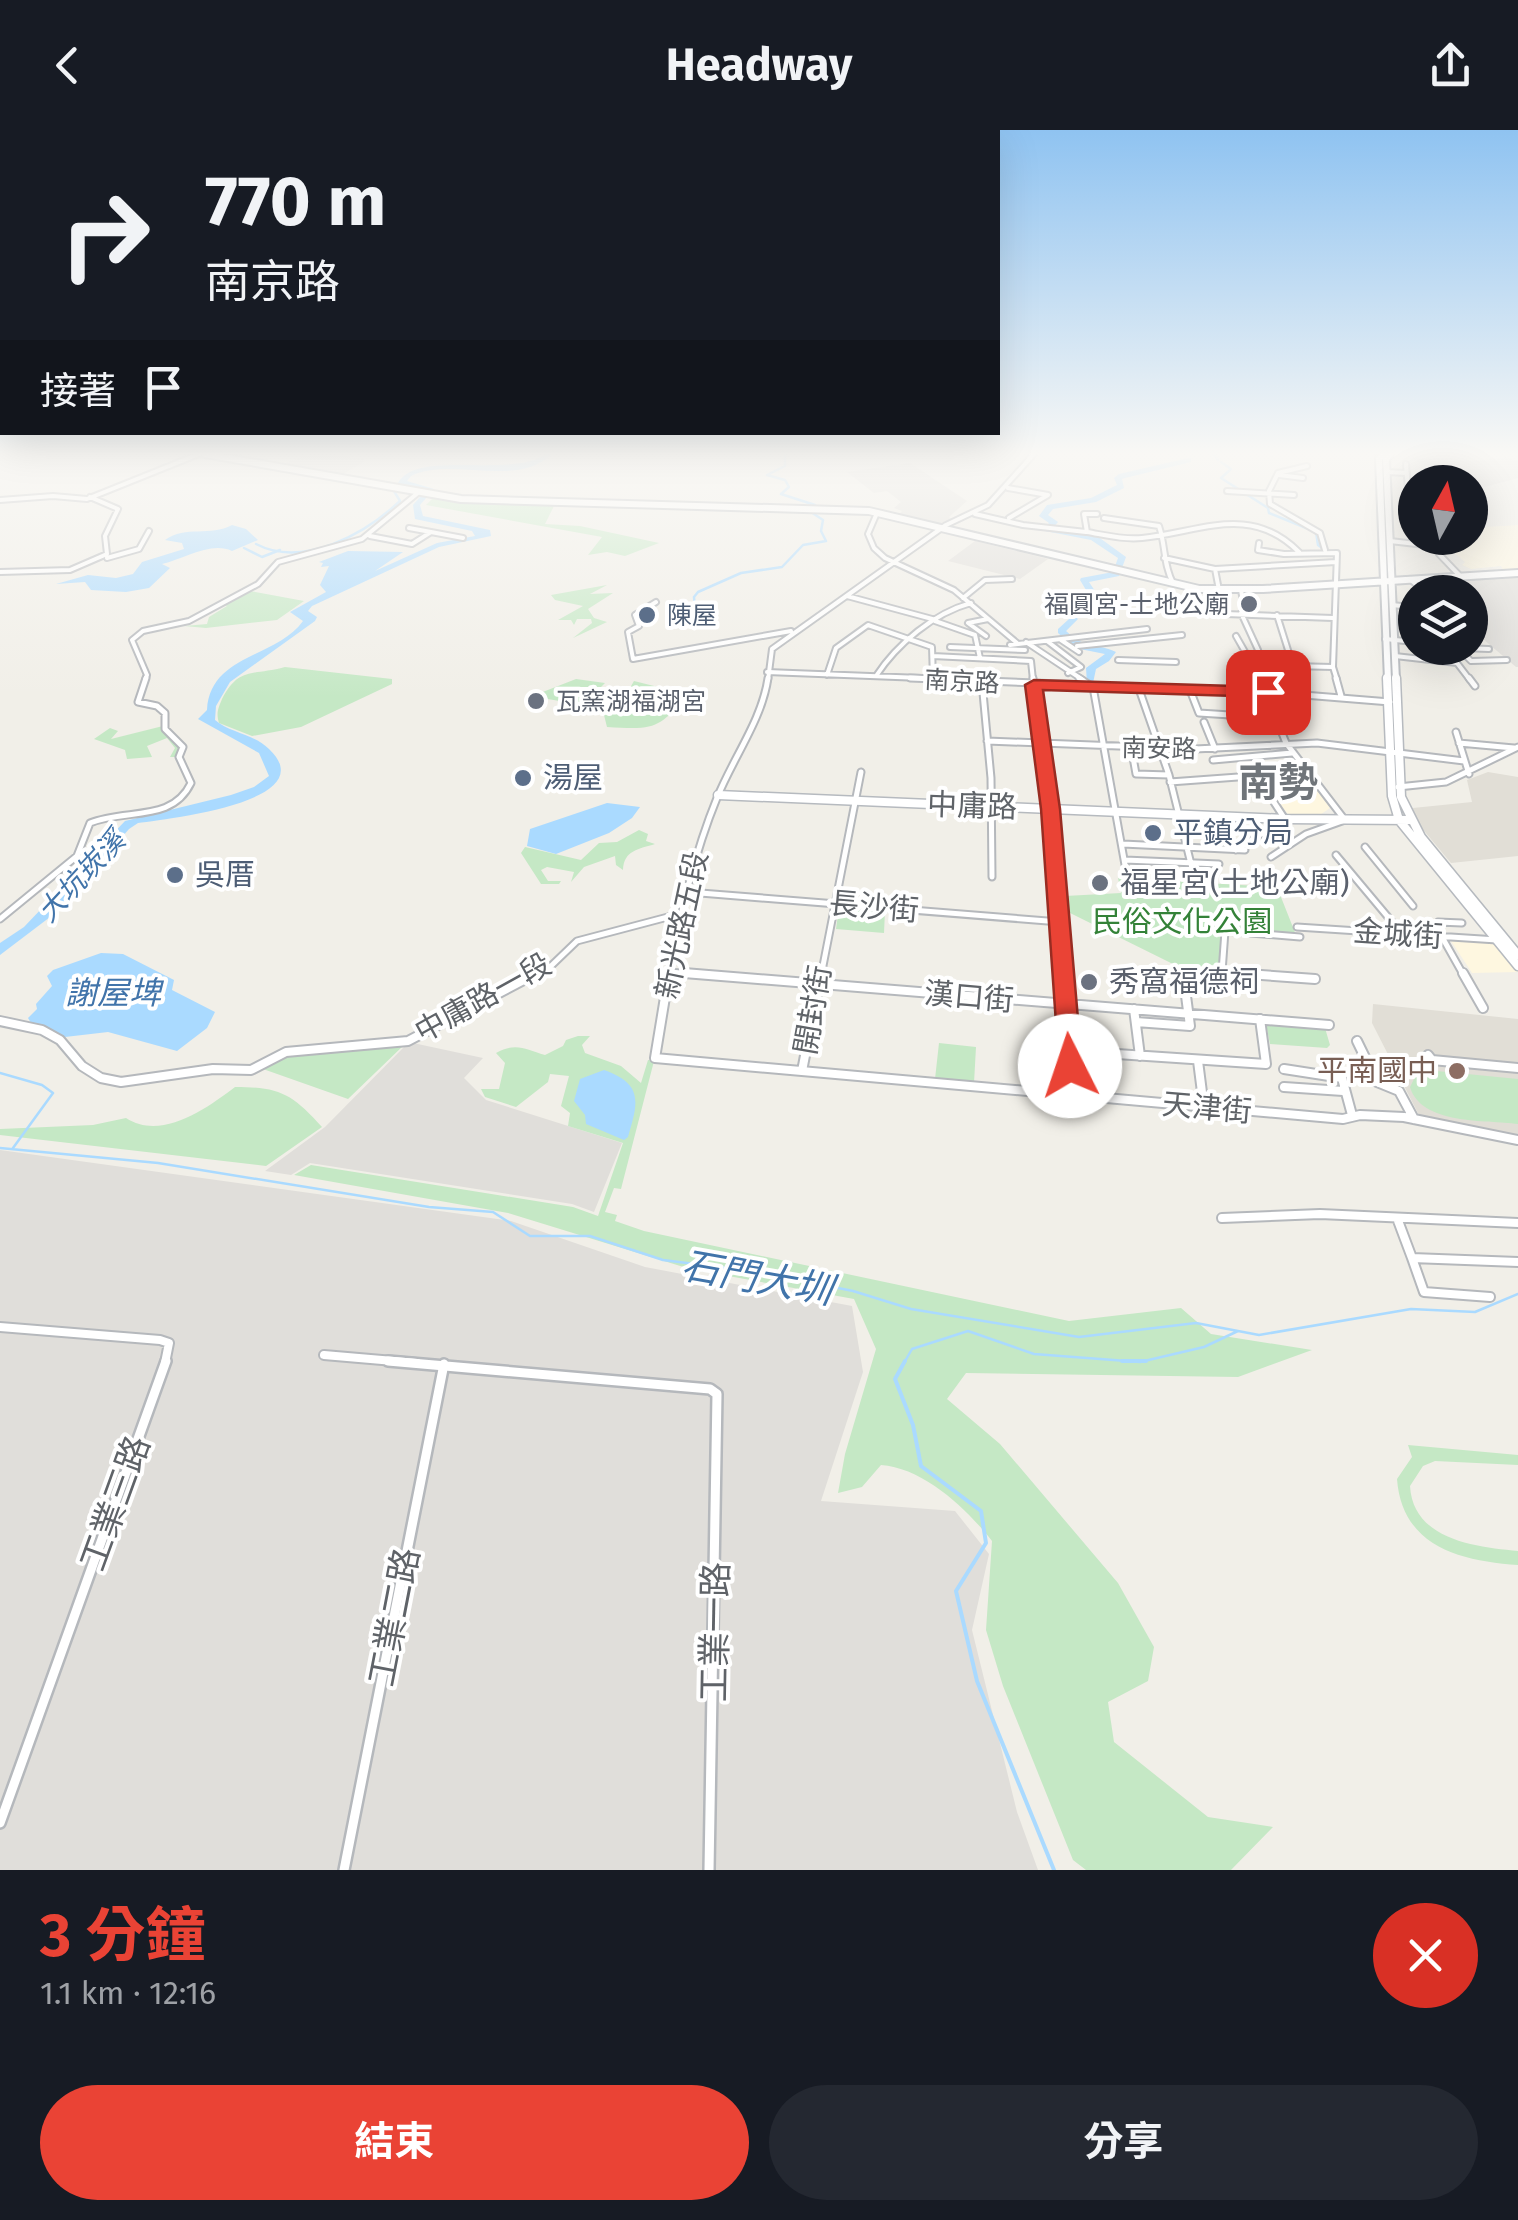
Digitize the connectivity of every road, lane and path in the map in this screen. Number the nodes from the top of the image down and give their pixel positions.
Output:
1 (104, 535) edge
2 (147, 535) edge
3 (369, 535) joint
4 (425, 535) edge
5 (448, 535) edge
6 (868, 535) edge
7 (932, 535) edge
8 (972, 535) edge
9 (1105, 535) edge
10 (1157, 535) edge
11 (1160, 535) edge
12 (1280, 535) edge
13 (1321, 535) edge
14 (1386, 535) edge
15 (1389, 535) edge
16 (463, 538) dead end
17 (1390, 541) junction
18 (1259, 542) dead end
19 (1398, 542) edge
20 (1325, 550) junction
21 (1299, 552) junction
22 (1440, 555) edge
23 (1164, 558) junction
24 (102, 559) junction
25 (894, 562) junction
26 (1336, 562) junction
27 (902, 565) junction
28 (1215, 569) junction
29 (0, 572) edge
30 (934, 573) dead end
31 (1518, 573) edge
32 (1459, 575) edge
33 (1488, 575) edge
34 (1012, 579) dead end
35 (1388, 581) junction
36 (1398, 581) edge
37 (1174, 584) junction
38 (1334, 584) junction
39 (1220, 590) junction
40 (1241, 590) junction
41 (846, 596) junction
42 (963, 598) junction
43 (656, 602) dead end
44 (971, 603) junction
45 (1392, 605) junction
46 (1398, 606) edge
47 (1243, 613) junction
48 (1226, 614) dead end
49 (1277, 614) junction
50 (1333, 618) junction
51 (988, 619) junction
52 (936, 620) junction
53 (1147, 630) dead end
54 (793, 631) junction
55 (1182, 635) dead end
56 (986, 636) dead end
57 (1236, 636) dead end
58 (912, 639) junction
59 (1389, 639) junction
60 (1047, 640) junction
61 (1062, 640) junction
62 (1398, 640) edge
63 (1026, 642) junction
64 (950, 647) dead end
65 (978, 648) junction
66 (1025, 650) dead end
67 (1258, 650) dead end
68 (933, 656) junction
69 (1395, 656) junction
70 (1398, 656) edge
71 (980, 658) junction
72 (1118, 660) dead end
73 (1488, 660) edge
74 (1506, 660) dead end
75 (1176, 662) dead end
76 (1250, 665) junction
77 (1457, 665) edge
78 (1294, 666) junction
79 (1333, 667) junction
80 (767, 672) junction
81 (826, 674) junction
82 (1068, 674) junction
83 (876, 676) junction
84 (933, 679) junction
85 (982, 682) junction
86 (1034, 685) junction
87 (1475, 686) dead end
88 (1093, 687) junction
89 (1139, 689) junction
90 (1190, 690) junction
91 (1268, 692) junction
92 (1341, 696) junction
93 (1386, 702) junction
94 (1396, 703) junction
95 (1246, 716) dead end
96 (1204, 722) dead end
97 (1456, 732) dead end
98 (987, 742) junction
99 (1286, 742) junction
100 (1459, 742) junction
101 (1042, 743) junction
102 (1105, 746) junction
103 (1130, 746) junction
104 (1158, 747) junction
105 (1517, 748) edge
106 (1216, 749) junction
107 (1394, 752) junction
108 (1292, 753) junction
109 (1234, 758) junction
110 (1213, 760) dead end
111 (1464, 761) junction
112 (861, 772) dead end
113 (1309, 772) junction
114 (1468, 774) junction
115 (1169, 778) junction
116 (1253, 778) junction
117 (1396, 787) junction
118 (718, 795) junction
119 (854, 801) junction
120 (992, 807) junction
121 (1050, 809) junction
122 (1117, 812) junction
123 (1178, 814) junction
124 (1285, 820) junction
125 (1345, 820) junction
126 (1398, 820) junction
127 (1410, 820) junction
128 (1266, 831) dead end
129 (1122, 844) junction
130 (1186, 847) junction
131 (1365, 847) dead end
132 (1236, 850) junction
133 (1246, 850) dead end
134 (1336, 855) dead end
135 (1271, 857) dead end
136 (1125, 860) junction
137 (1219, 864) dead end
138 (1192, 866) junction
139 (1127, 876) dead end
140 (992, 877) dead end
141 (688, 892) junction
142 (834, 903) junction
143 (1413, 906) dead end
144 (683, 913) junction
145 (0, 919) edge
146 (1060, 922) junction
147 (1462, 922) dead end
148 (1393, 923) dead end
149 (1298, 927) dead end
150 (1300, 936) dead end
151 (1442, 937) junction
152 (1498, 940) junction
153 (1518, 955) edge
154 (1518, 966) edge
155 (669, 972) junction
156 (1222, 972) junction
157 (1315, 979) dead end
158 (818, 985) junction
159 (1066, 1004) junction
160 (1483, 1008) dead end
161 (1134, 1009) junction
162 (1190, 1014) junction
163 (1260, 1019) junction
164 (0, 1021) edge
165 (1136, 1022) junction
166 (1329, 1025) dead end
167 (1356, 1041) dead end
168 (1117, 1054) dead end
169 (1428, 1055) dead end
170 (1140, 1056) junction
171 (654, 1058) joint
172 (1198, 1061) junction
173 (1518, 1068) edge
174 (1284, 1069) dead end
175 (802, 1071) junction
176 (1284, 1087) dead end
177 (1344, 1091) junction
178 (1073, 1096) junction
179 (1204, 1108) junction
180 (1352, 1115) junction
181 (1414, 1120) junction
182 (1518, 1140) edge
183 (1222, 1218) dead end
184 (1396, 1218) junction
185 (1518, 1223) edge
186 (1412, 1258) junction
187 (1518, 1262) edge
188 (1490, 1297) dead end
189 (0, 1327) edge
190 (324, 1355) dead end
191 (444, 1364) junction
192 (0, 1823) edge
193 (344, 1870) edge
194 (709, 1870) edge

1 - 24 street
2 - 24 street
3 - 4 street
3 - 145 street
5 - 16 street
6 - 25 street
7 - 25 street
8 - 37 main road
9 - 10 street
11 - 23 street
12 - 21 street
13 - 20 street
14 - 35 main road
15 - 17 main road
17 - 19 street
17 - 35 main road
18 - 21 street
20 - 21 street
20 - 26 street
22 - 32 street
23 - 28 street
23 - 37 street
24 - 29 street
25 - 27 street
25 - 41 street
26 - 28 street
26 - 38 street
27 - 30 street
27 - 42 street
28 - 39 street
31 - 33 main road
34 - 42 street
35 - 36 main road
35 - 38 main road
35 - 45 main road
35 - 59 main road
37 - 39 main road
38 - 40 main road
38 - 50 street
39 - 40 main road
40 - 47 street
41 - 52 street
41 - 54 street
42 - 44 street
43 - 54 street
44 - 51 street
44 - 52 street
45 - 46 street
45 - 59 main road
47 - 48 street
47 - 49 street
47 - 67 street
49 - 50 street
49 - 78 street
50 - 79 street
51 - 56 street
51 - 63 street
52 - 58 street
52 - 65 street
53 - 61 street
54 - 80 street, 新光路五段
55 - 61 street
57 - 76 street
58 - 68 street
58 - 81 street
58 - 83 street
59 - 62 street
59 - 69 main road
59 - 93 main road
60 - 61 street
60 - 63 street
60 - 82 street
63 - 82 street
64 - 65 street
65 - 66 street
65 - 71 street
68 - 71 street
68 - 84 street
69 - 70 street
69 - 94 main road
71 - 86 street
72 - 75 street
73 - 74 street
76 - 78 street
76 - 91 street
77 - 87 street
78 - 79 street
79 - 92 street
80 - 81 street, 南京路
80 - 118 street, 新光路五段
81 - 83 street, 南京路
82 - 88 street
83 - 84 street, 南京路
84 - 85 street, 南京路
85 - 86 street, 南京路
85 - 98 street
86 - 88 street, 南京路
86 - 101 street
88 - 89 street, 南京路
88 - 102 street
89 - 90 street, 南京路
89 - 104 street
90 - 91 street, 南京路
90 - 95 street
91 - 92 street, 南京路
91 - 99 street
92 - 93 street, 南京路
93 - 94 street, 南京路
93 - 107 main road
94 - 107 main road
96 - 106 street
97 - 100 street
98 - 101 street, 南安路
98 - 120 street
99 - 106 street, 南安路
99 - 107 street, 南安路
99 - 108 street
100 - 105 street
100 - 111 street
101 - 102 street, 南安路
101 - 121 street
102 - 103 street, 南安路
102 - 122 street
103 - 104 street, 南安路
103 - 115 street
104 - 106 street, 南安路
104 - 115 street
105 - 114 street
107 - 111 street, 南安路
107 - 117 main road
108 - 109 street
108 - 113 street
109 - 110 street
109 - 116 street
111 - 114 street
112 - 119 street, 開封街
113 - 116 street
113 - 125 street
114 - 117 street
115 - 116 street
115 - 123 street
116 - 124 street
117 - 126 main road
117 - 127 main road
118 - 119 main road, 中庸路
118 - 141 street, 新光路五段
119 - 120 main road, 中庸路
119 - 142 street, 開封街
120 - 121 main road, 中庸路
120 - 140 street
121 - 122 main road, 中庸路
121 - 146 street
122 - 123 main road, 中庸路
122 - 129 street
123 - 124 main road, 中庸路
123 - 130 street
124 - 125 main road, 中庸路
125 - 126 main road, 中庸路
125 - 135 street, 中庸路
126 - 127 main road, 中庸路
126 - 152 main road
127 - 153 main road
128 - 132 street
129 - 130 street
129 - 136 street
130 - 132 street
130 - 138 street
131 - 143 street
132 - 133 street
134 - 148 street
136 - 138 street
136 - 139 street
137 - 138 street
141 - 142 street, 長沙街
141 - 144 street, 新光路五段
142 - 146 street, 長沙街
142 - 158 street, 開封街
144 - 155 street, 新光路五段
144 - 164 street, 中庸路一段
146 - 159 street
147 - 151 street
149 - 151 street, 金城街
150 - 156 street
151 - 152 street, 金城街
151 - 160 street
152 - 154 main road
155 - 158 street, 漢口街
155 - 171 street, 新光路五段
156 - 157 street
156 - 162 street
158 - 159 street, 漢口街
158 - 175 street, 開封街
159 - 161 street, 漢口街
159 - 178 street
161 - 162 street, 漢口街
161 - 165 street
162 - 163 street, 漢口街
162 - 165 street
163 - 166 street, 漢口街
163 - 172 street
165 - 170 street
167 - 181 street
168 - 170 street
169 - 173 street
170 - 172 street
171 - 175 street, 天津街
172 - 179 street
174 - 177 street
175 - 178 street, 天津街
176 - 177 street
177 - 180 street
178 - 179 street, 天津街
179 - 180 street, 天津街
180 - 181 street, 天津街
181 - 182 street, 天津街
183 - 184 street
184 - 185 street
184 - 186 street
186 - 187 street
186 - 188 street
189 - 192 street, 工業三路
190 - 191 street
191 - 193 street, 工業二路
191 - 194 street, 工業一路

